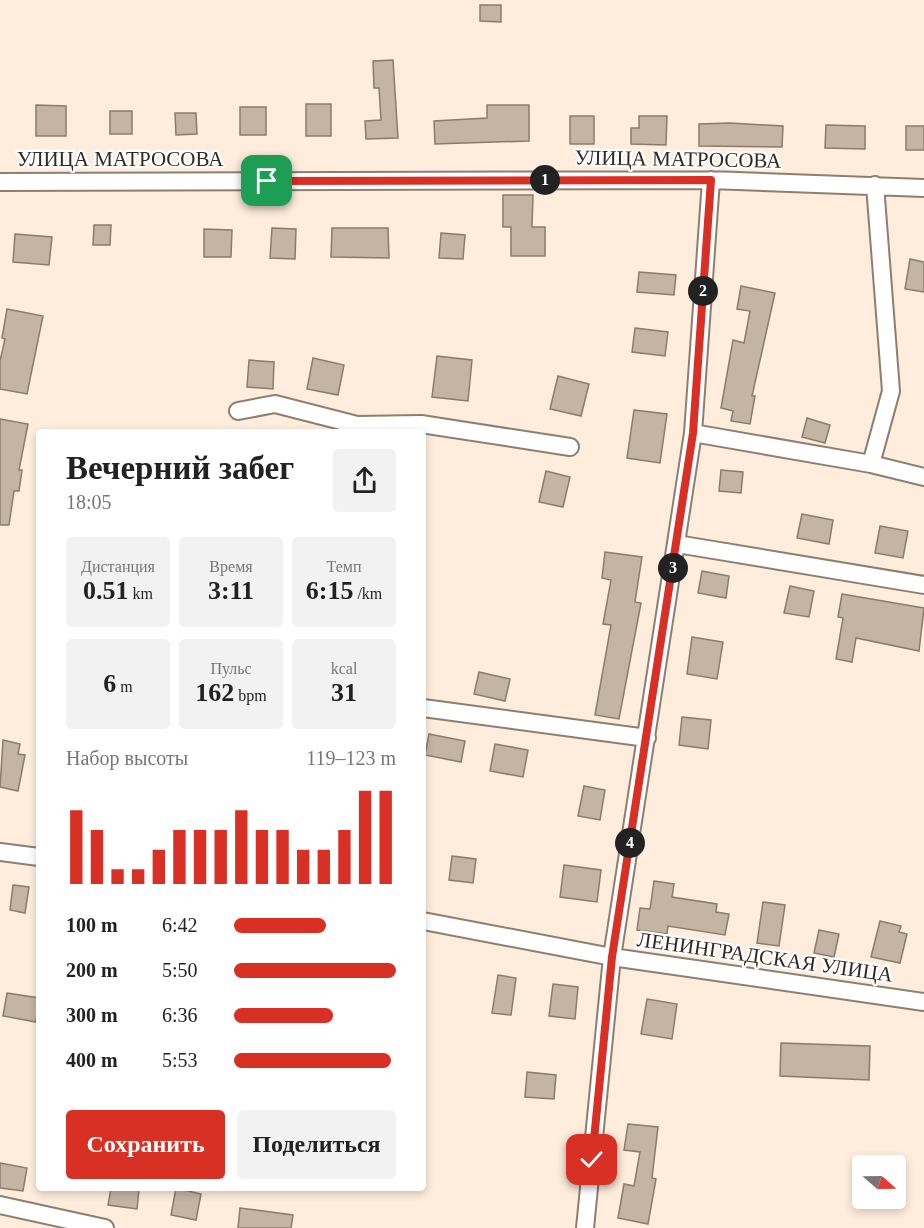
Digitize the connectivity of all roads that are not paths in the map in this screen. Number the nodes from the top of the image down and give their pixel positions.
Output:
1 (711, 180) junction
2 (0, 182) edge
3 (875, 185) junction
4 (924, 188) edge
5 (238, 411) dead end
6 (356, 429) edge
7 (693, 433) junction
8 (570, 447) dead end
9 (871, 464) junction
10 (924, 477) edge
11 (677, 543) junction
12 (924, 585) edge
13 (426, 708) edge
14 (647, 738) junction
15 (0, 852) edge
16 (36, 857) edge
17 (426, 922) edge
18 (612, 957) junction
19 (924, 1002) edge
20 (0, 1205) edge
21 (105, 1228) edge
22 (585, 1228) edge

1 - 2 street, УЛИЦА МАТРОСОВА
1 - 3 street, УЛИЦА МАТРОСОВА
1 - 7 street
3 - 4 street, УЛИЦА МАТРОСОВА
3 - 9 street
5 - 6 street
6 - 8 street
7 - 9 street
7 - 11 street
9 - 10 street
11 - 12 street
11 - 14 street
13 - 14 street
14 - 18 street
15 - 16 street
17 - 18 street, ЛЕНИНГРАДСКАЯ УЛИЦА
18 - 19 street, ЛЕНИНГРАДСКАЯ УЛИЦА
18 - 22 street
20 - 21 street

